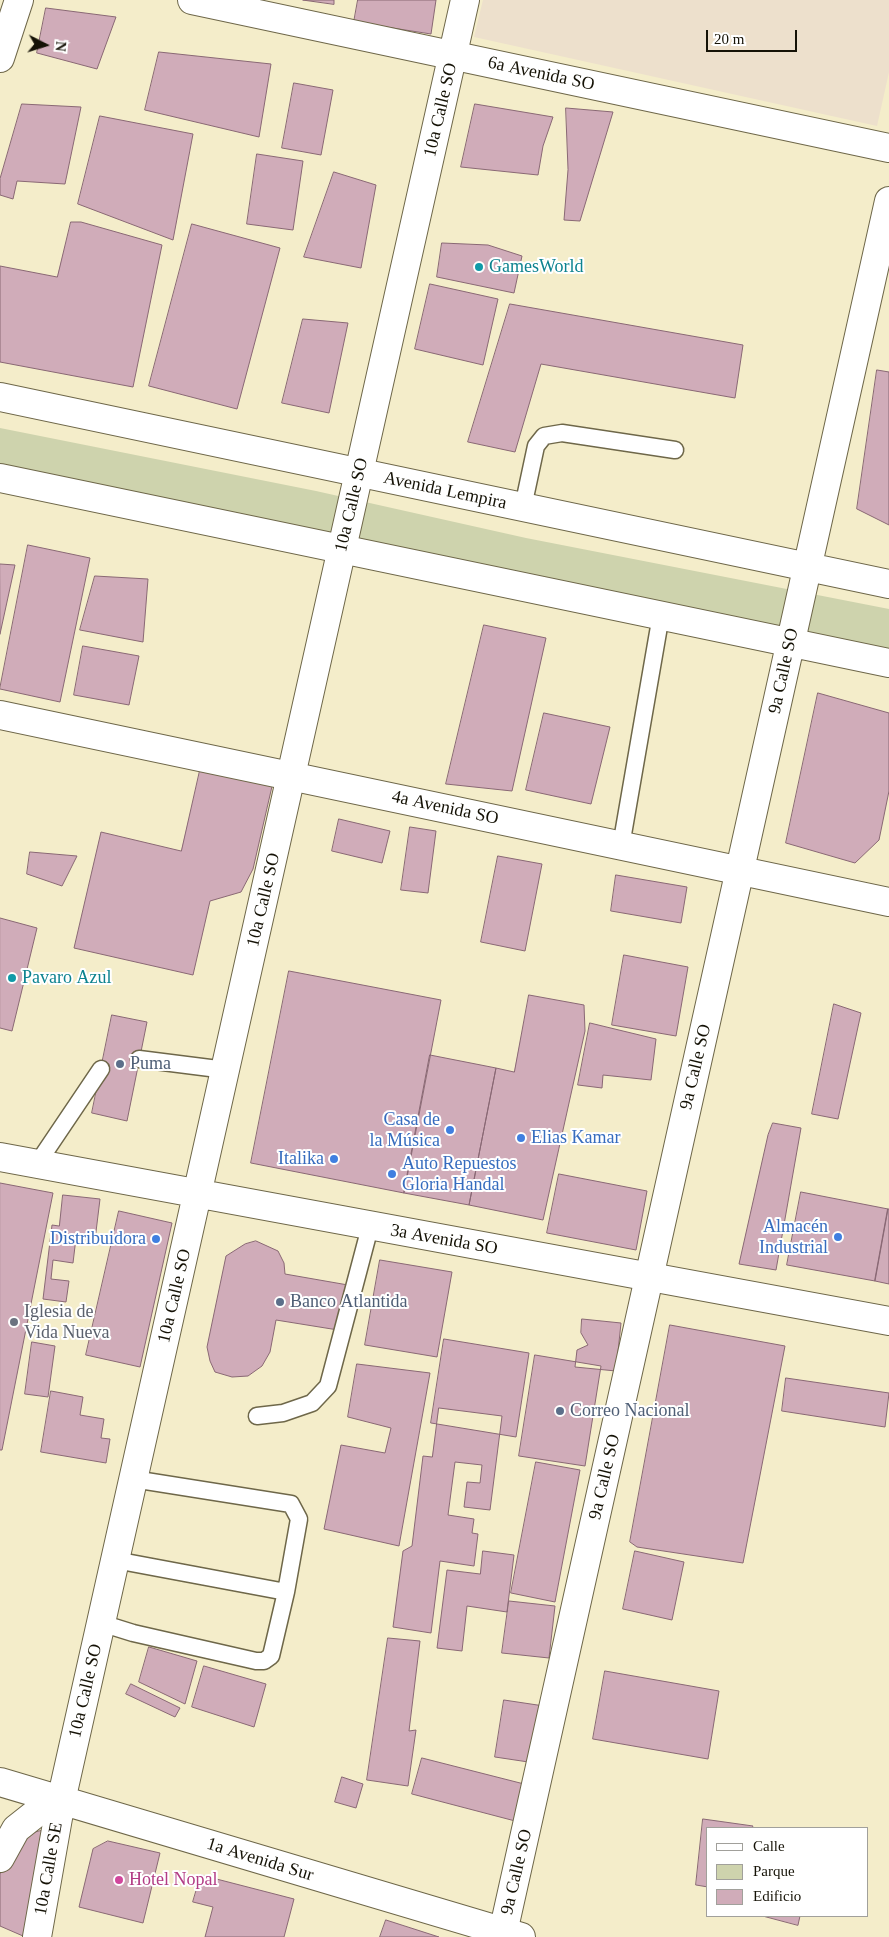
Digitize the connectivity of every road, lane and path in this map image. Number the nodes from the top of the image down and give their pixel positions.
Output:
1 (19, 0) edge
2 (192, 0) edge
3 (465, 0) edge
4 (453, 55) junction
5 (0, 58) edge
6 (889, 148) edge
7 (889, 202) edge
8 (0, 397) edge
9 (675, 450) dead end
10 (360, 473) junction
11 (0, 478) edge
12 (522, 507) junction
13 (342, 549) junction
14 (807, 567) junction
15 (889, 584) edge
16 (661, 616) junction
17 (790, 642) junction
18 (889, 663) edge
19 (0, 714) edge
20 (291, 776) junction
21 (621, 846) junction
22 (740, 871) junction
23 (889, 902) edge
24 (139, 1059) dead end
25 (101, 1068) dead end
26 (226, 1070) junction
27 (0, 1157) edge
28 (37, 1164) junction
29 (197, 1195) junction
30 (370, 1227) junction
31 (650, 1276) junction
32 (889, 1321) edge
33 (257, 1416) dead end
34 (133, 1479) junction
35 (115, 1560) junction
36 (286, 1592) junction
37 (101, 1623) junction
38 (0, 1782) edge
39 (61, 1800) junction
40 (0, 1858) edge
41 (509, 1935) edge
42 (37, 1937) edge

1 - 5 street
2 - 4 street, 6a Avenida SO
3 - 4 street, 10a Calle SO
4 - 6 street, 6a Avenida SO
4 - 10 street, 10a Calle SO
7 - 14 street, 9a Calle SO
8 - 10 street, Avenida Lempira
9 - 12 lane
10 - 12 street, Avenida Lempira
10 - 13 street, 10a Calle SO
11 - 13 street
12 - 14 street, Avenida Lempira
13 - 16 street
13 - 20 street, 10a Calle SO
14 - 15 street, Avenida Lempira
14 - 17 street, 9a Calle SO
16 - 17 street
16 - 21 lane
17 - 18 street
17 - 22 street, 9a Calle SO
19 - 20 street, 4a Avenida SO
20 - 21 street, 4a Avenida SO
20 - 26 street, 10a Calle SO
21 - 22 street, 4a Avenida SO
22 - 23 street, 4a Avenida SO
22 - 31 street, 9a Calle SO
24 - 26 lane
25 - 28 lane
26 - 29 street, 10a Calle SO
27 - 28 street, 3a Avenida SO
28 - 29 street, 3a Avenida SO
29 - 30 street, 3a Avenida SO
29 - 34 street, 10a Calle SO
30 - 31 street, 3a Avenida SO
30 - 33 lane
31 - 32 street, 3a Avenida SO
31 - 41 street, 9a Calle SO
34 - 35 street, 10a Calle SO
34 - 36 lane
35 - 36 lane
35 - 37 street, 10a Calle SO
36 - 37 lane
37 - 39 street, 10a Calle SO
38 - 39 street, 1a Avenida Sur
39 - 40 street
39 - 41 street, 1a Avenida Sur
39 - 42 street, 10a Calle SE

